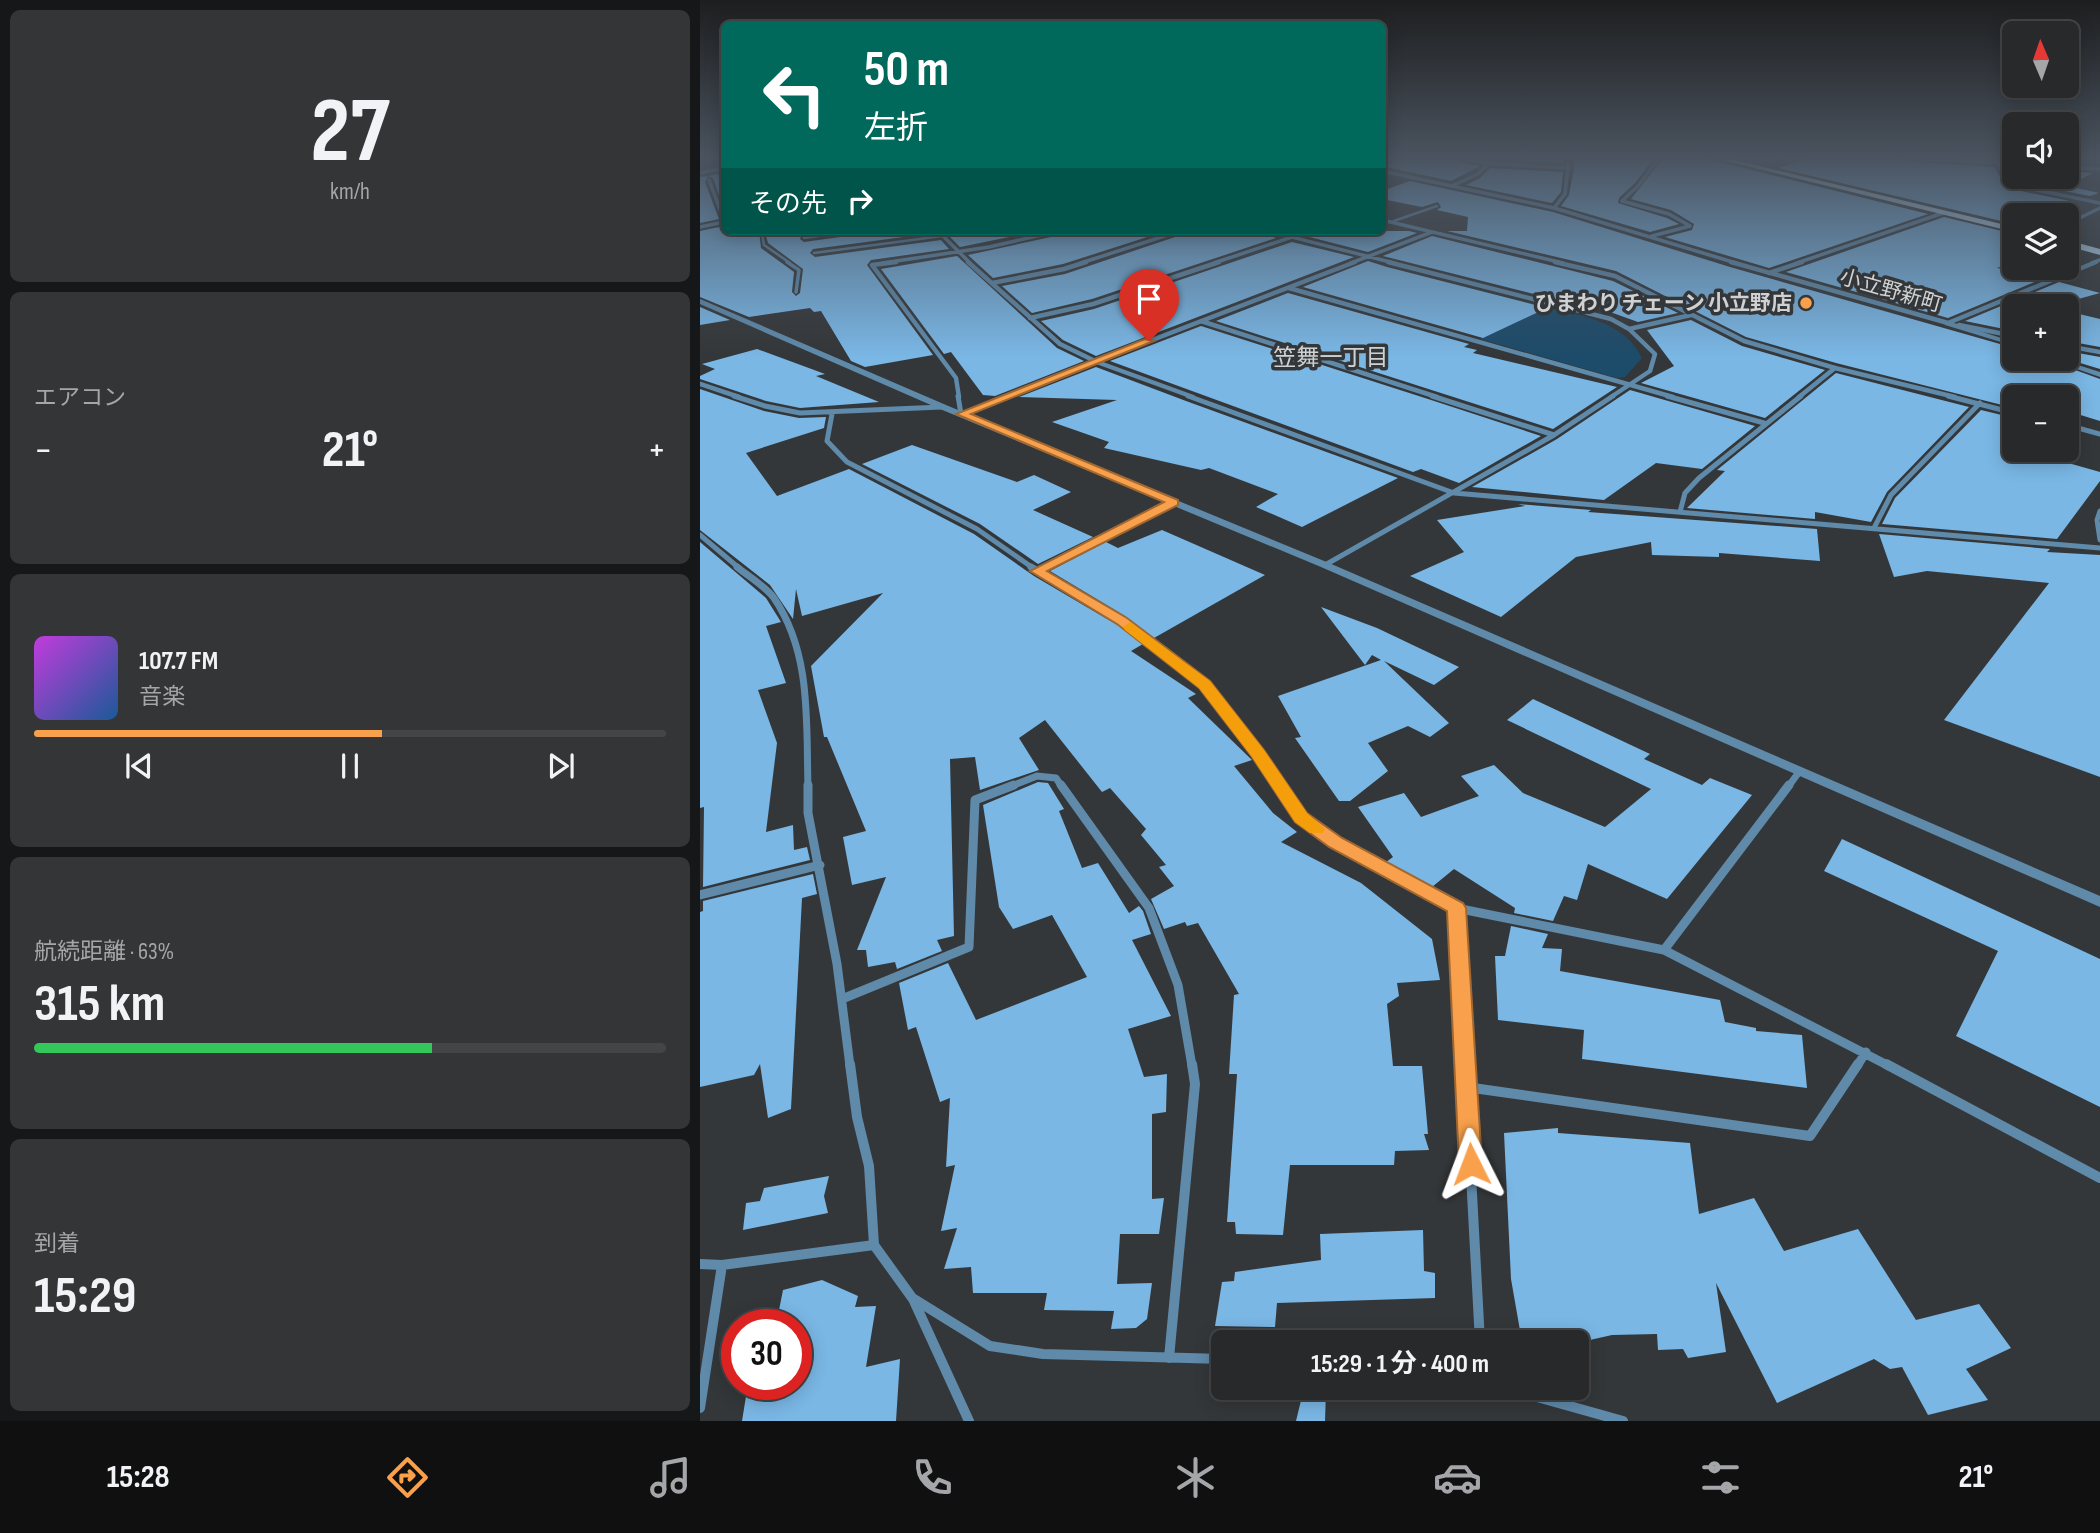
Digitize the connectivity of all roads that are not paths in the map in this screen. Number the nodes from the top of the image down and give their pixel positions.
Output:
1 (1400, 224) edge
2 (1609, 224) edge
3 (1687, 224) edge
4 (1910, 224) edge
5 (1432, 232) junction
6 (762, 235) edge
7 (825, 235) edge
8 (1041, 235) edge
9 (1168, 235) edge
10 (1283, 235) edge
11 (942, 236) joint
12 (1291, 237) junction
13 (1651, 237) junction
14 (804, 238) dead end
15 (2079, 246) edge
16 (2100, 252) edge
17 (814, 253) dead end
18 (958, 253) junction
19 (1370, 256) junction
20 (2100, 260) edge
21 (1769, 273) junction
22 (992, 283) junction
23 (1288, 288) junction
24 (796, 292) dead end
25 (700, 301) edge
26 (1692, 315) junction
27 (1030, 318) junction
28 (1200, 321) junction
29 (1948, 323) junction
30 (1629, 328) junction
31 (2002, 334) edge
32 (2002, 340) edge
33 (2079, 348) edge
34 (2100, 352) edge
35 (1097, 362) junction
36 (1835, 368) junction
37 (2079, 368) edge
38 (2100, 375) edge
39 (700, 384) edge
40 (1630, 384) junction
41 (1980, 402) junction
42 (943, 407) junction
43 (2002, 408) edge
44 (832, 414) junction
45 (961, 414) junction
46 (1765, 423) junction
47 (2079, 428) edge
48 (2100, 434) edge
49 (1554, 435) junction
50 (1454, 493) junction
51 (1174, 502) junction
52 (2100, 511) edge
53 (1680, 512) junction
54 (1874, 528) junction
55 (700, 536) edge
56 (2100, 540) edge
57 (2100, 548) edge
58 (1325, 565) junction
59 (1037, 571) junction
60 (1799, 772) junction
61 (820, 865) junction
62 (700, 895) edge
63 (2100, 902) edge
64 (1456, 908) junction
65 (1664, 950) junction
66 (842, 999) junction
67 (1866, 1052) junction
68 (1466, 1087) junction
69 (2100, 1178) edge
70 (874, 1245) junction
71 (700, 1264) edge
72 (722, 1265) junction
73 (913, 1299) junction
74 (1479, 1330) edge
75 (1170, 1358) junction
76 (1211, 1359) edge
77 (1548, 1400) edge
78 (700, 1408) edge
79 (969, 1421) edge
80 (1623, 1421) edge

1 - 5 street
2 - 13 street, 小立野新町
3 - 13 street
4 - 21 street
5 - 19 street
5 - 26 street
6 - 24 lane
7 - 14 lane
8 - 18 street
9 - 22 street
10 - 12 street
11 - 17 lane
11 - 18 street
12 - 19 street
12 - 27 street
13 - 21 street, 小立野新町
15 - 16 main road
18 - 22 street
18 - 45 street
19 - 23 street
19 - 30 street
20 - 29 street, 小立野新町
21 - 29 street, 小立野新町
22 - 27 street
23 - 28 street
23 - 40 street
25 - 42 street
26 - 30 street
26 - 36 street
27 - 35 street
28 - 35 street
28 - 49 street
29 - 31 street
29 - 32 street
30 - 40 street
33 - 34 street
35 - 45 street
35 - 50 street
36 - 41 street
36 - 46 street
37 - 38 street
39 - 44 street
40 - 46 street
40 - 49 street
41 - 43 street
41 - 54 street
42 - 44 street
42 - 45 street
44 - 59 street
45 - 51 street
46 - 53 street
47 - 48 street
49 - 50 street
50 - 53 street
50 - 58 street
51 - 58 street
51 - 59 street
52 - 56 street
53 - 54 street
54 - 57 street
55 - 61 street
58 - 60 street
59 - 64 street
60 - 63 street
60 - 65 street
61 - 62 street
61 - 66 street
64 - 65 street
64 - 68 street
65 - 67 street
66 - 70 street
66 - 75 street
67 - 68 street
67 - 69 street
68 - 74 street
70 - 72 street
70 - 73 street
71 - 72 street
72 - 78 street
73 - 75 street
73 - 79 street
75 - 76 street
77 - 80 street

